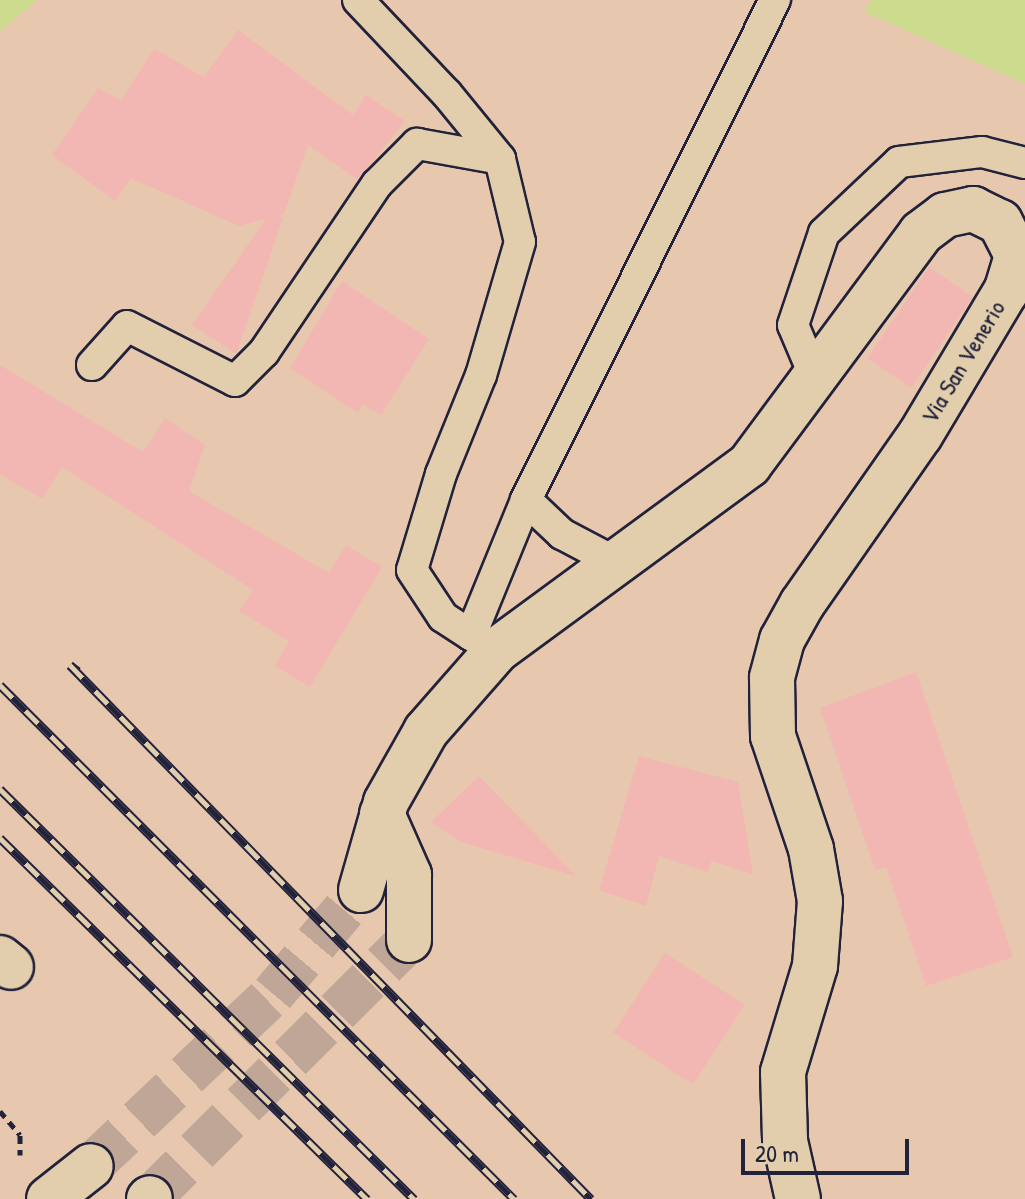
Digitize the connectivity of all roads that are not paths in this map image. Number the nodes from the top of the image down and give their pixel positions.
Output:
1 (358, 0) edge
2 (775, 0) edge
3 (500, 159) junction
4 (1025, 163) edge
5 (92, 365) dead end
6 (815, 377) junction
7 (526, 500) junction
8 (615, 562) junction
9 (484, 643) junction
10 (382, 814) junction
11 (361, 890) tunnel mouth
12 (409, 940) dead end
13 (91, 1166) tunnel mouth
14 (49, 1199) edge
15 (798, 1199) edge

1 - 3 lane
2 - 7 lane
3 - 5 lane
3 - 9 lane
4 - 6 lane
6 - 8 street, Via San Venerio
6 - 15 street, Via San Venerio
7 - 8 lane
7 - 9 lane
8 - 9 street, Via San Venerio
9 - 10 street, Via San Venerio
10 - 11 street, Via San Venerio
10 - 12 street
13 - 14 street

